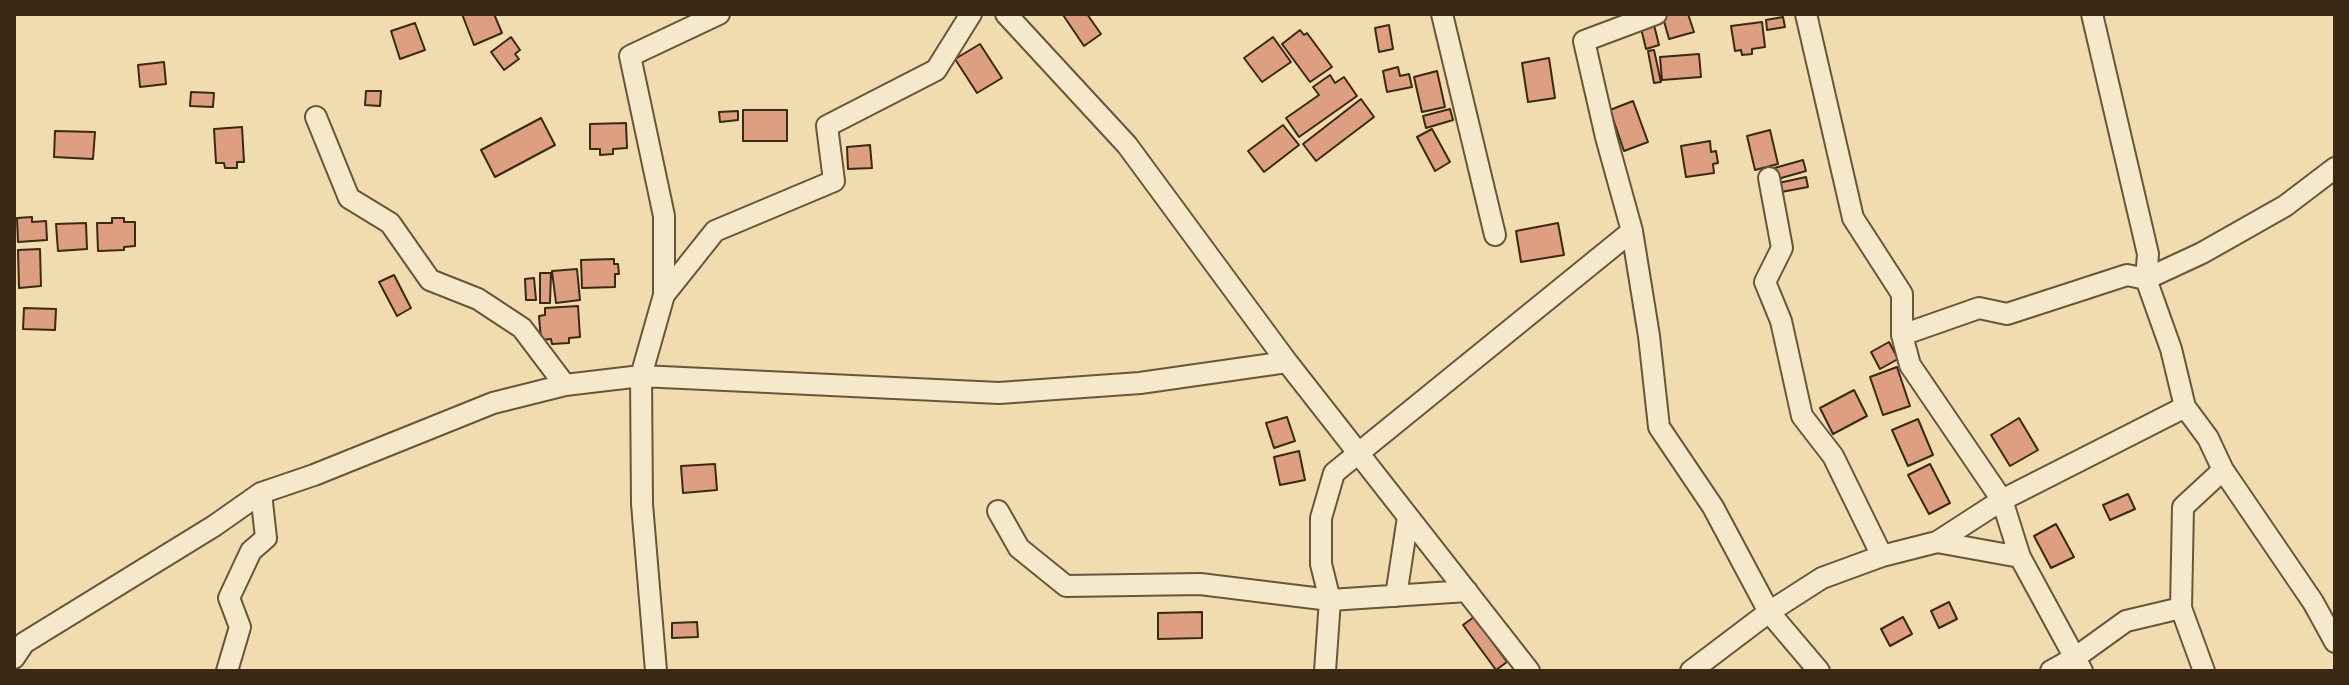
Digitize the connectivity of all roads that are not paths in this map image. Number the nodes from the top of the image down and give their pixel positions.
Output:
1 (719, 14) edge
2 (971, 14) edge
3 (1006, 14) edge
4 (1442, 14) edge
5 (1656, 14) edge
6 (1806, 14) edge
7 (2092, 14) edge
8 (316, 117) dead end
9 (2335, 168) edge
10 (1769, 178) dead end
11 (1632, 231) junction
12 (1495, 235) dead end
13 (2146, 279) junction
14 (664, 295) junction
15 (1902, 335) junction
16 (1287, 362) junction
17 (641, 376) junction
18 (565, 385) junction
19 (2185, 407) junction
20 (1359, 453) junction
21 (2223, 470) junction
22 (261, 493) junction
23 (2002, 500) junction
24 (998, 511) dead end
25 (1408, 517) junction
26 (1937, 542) junction
27 (1882, 556) junction
28 (2020, 557) junction
29 (1467, 591) junction
30 (1396, 596) junction
31 (1330, 600) junction
32 (2181, 608) junction
33 (1769, 612) junction
34 (2335, 642) edge
35 (14, 658) edge
36 (2079, 664) edge
37 (227, 671) edge
38 (656, 671) edge
39 (1325, 671) edge
40 (1529, 671) edge
41 (1691, 671) edge
42 (1819, 671) edge
43 (2051, 671) edge
44 (2204, 671) edge

1 - 14 street
2 - 14 street
3 - 16 street
4 - 12 street
5 - 11 street
6 - 15 street
7 - 13 street
8 - 18 street
9 - 13 street
10 - 27 street
11 - 20 street
11 - 33 street
13 - 15 street
13 - 19 street
14 - 17 street
15 - 23 street
16 - 17 street
16 - 20 street
17 - 18 street
17 - 38 street
18 - 22 street
19 - 21 street
19 - 23 street
20 - 25 street
20 - 31 street
21 - 32 street
21 - 34 street
22 - 35 street
22 - 37 street
23 - 26 street
23 - 28 street
24 - 31 street
25 - 29 street
25 - 30 street
26 - 27 street
26 - 28 street
27 - 33 street
28 - 36 street
29 - 30 street
29 - 40 street
30 - 31 street
31 - 39 street
32 - 36 street
32 - 44 street
33 - 41 street
33 - 42 street
36 - 43 street

